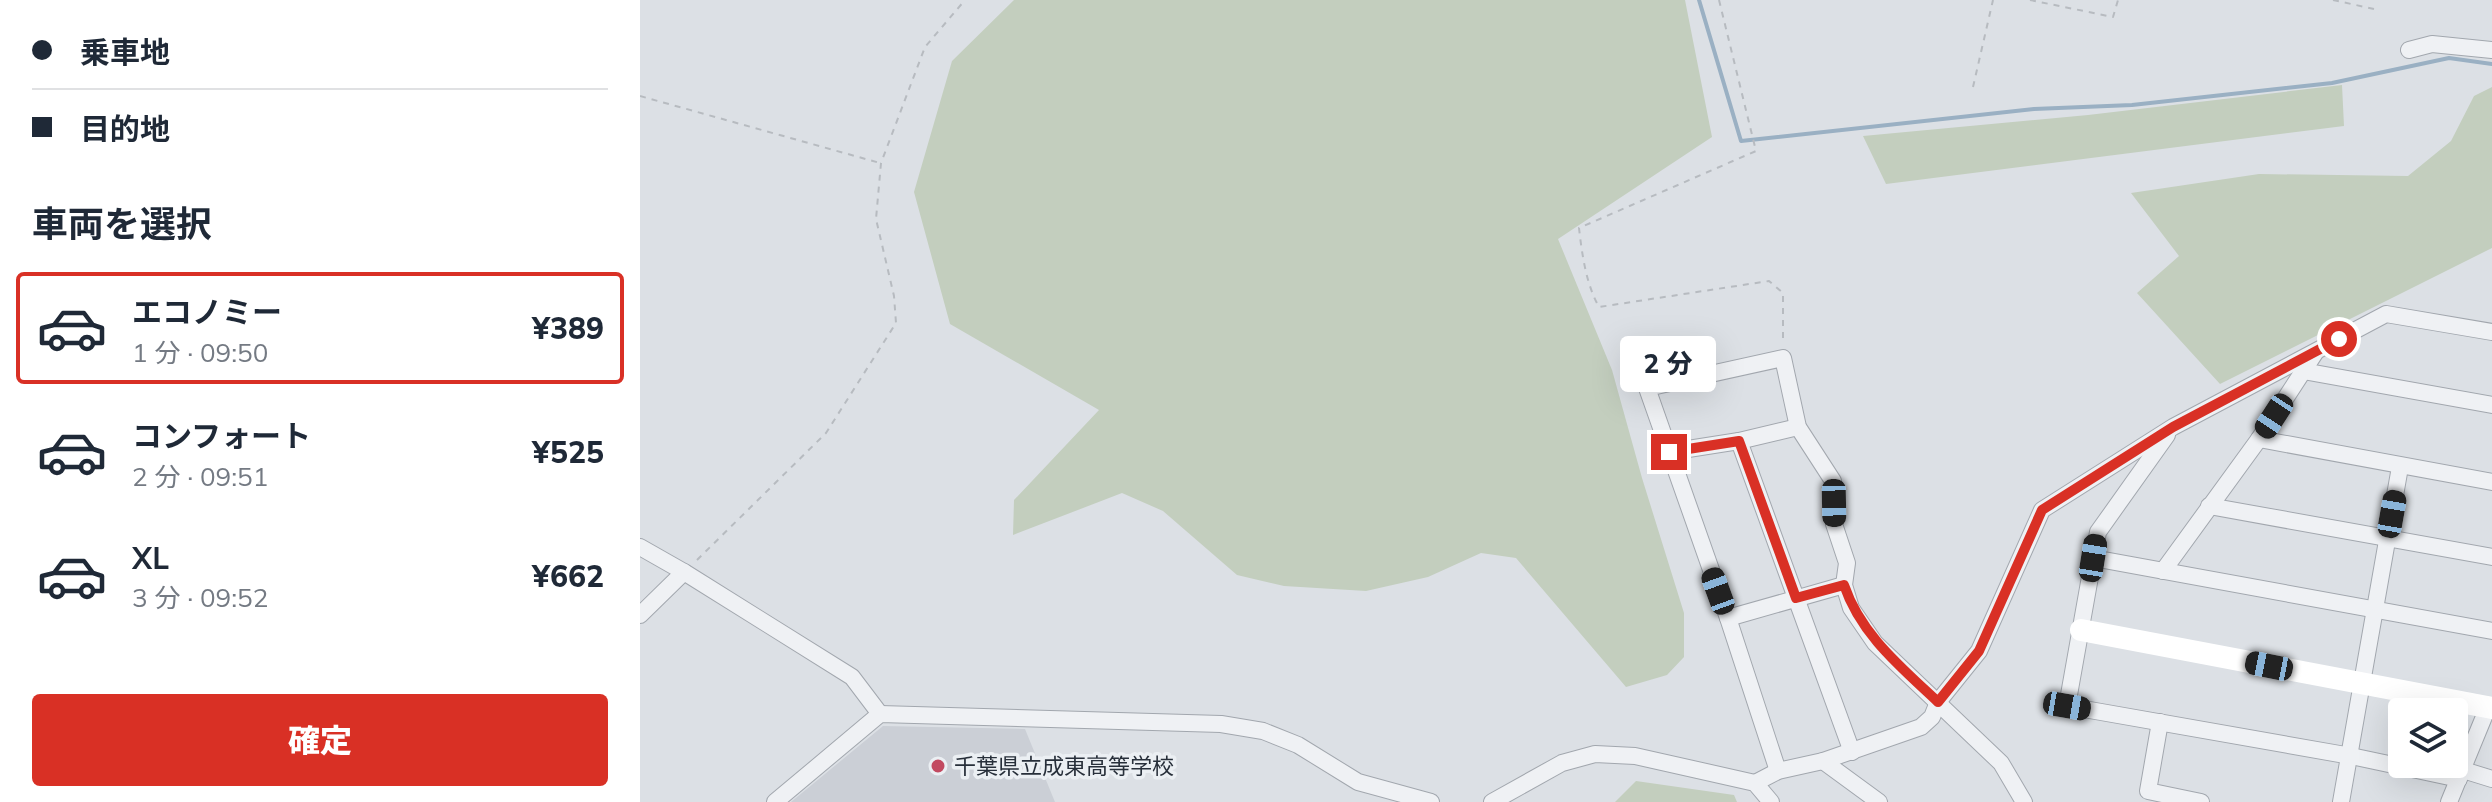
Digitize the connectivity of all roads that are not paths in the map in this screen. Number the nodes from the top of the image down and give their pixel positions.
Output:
1 (2409, 50) dead end
2 (2492, 50) edge
3 (2492, 332) edge
4 (2316, 352) junction
5 (2303, 371) junction
6 (2492, 405) edge
7 (1798, 427) junction
8 (2173, 427) junction
9 (2259, 439) junction
10 (1739, 441) junction
11 (1669, 452) junction
12 (2400, 467) junction
13 (2492, 482) edge
14 (2209, 506) junction
15 (2388, 538) junction
16 (640, 547) edge
17 (2492, 557) edge
18 (2093, 558) junction
19 (2163, 571) junction
20 (684, 572) junction
21 (1844, 585) junction
22 (1796, 598) junction
23 (2375, 610) junction
24 (640, 615) edge
25 (1728, 618) junction
26 (2081, 630) junction
27 (2492, 631) edge
28 (2363, 684) junction
29 (1938, 702) junction
30 (2490, 708) edge
31 (880, 714) junction
32 (2160, 722) junction
33 (1852, 752) junction
34 (2351, 756) junction
35 (2468, 759) edge
36 (1823, 761) junction
37 (2388, 762) edge
38 (1778, 771) junction
39 (2468, 776) edge
40 (2460, 778) edge
41 (2492, 779) edge
42 (1755, 783) junction
43 (775, 802) edge
44 (1431, 802) edge
45 (1492, 802) edge
46 (1771, 802) edge
47 (1879, 802) edge
48 (2024, 802) edge
49 (2201, 802) edge
50 (2341, 802) edge
51 (2449, 802) edge

1 - 2 street
3 - 4 street
4 - 5 street
4 - 8 street
5 - 6 street
5 - 9 street
7 - 10 street
7 - 11 street
7 - 21 street
8 - 18 street
8 - 29 street
9 - 12 street
9 - 14 street
10 - 11 street
10 - 22 street
11 - 25 street
12 - 13 street
12 - 15 street
14 - 15 street
14 - 19 street
15 - 17 street
15 - 23 street
16 - 20 street
18 - 19 street
18 - 26 street
19 - 23 street
20 - 24 street
20 - 31 street
21 - 22 street
21 - 29 street
22 - 25 street
22 - 33 street
23 - 27 street
23 - 28 street
25 - 38 street
26 - 28 street
26 - 32 street
28 - 30 street
28 - 34 street
29 - 33 street
29 - 48 street
30 - 35 street
31 - 43 street
31 - 44 street
32 - 34 street
32 - 49 street
33 - 36 street
34 - 37 street
34 - 50 street
36 - 38 street
36 - 47 street
38 - 42 street
39 - 41 street
40 - 51 street
42 - 45 street
42 - 46 street

